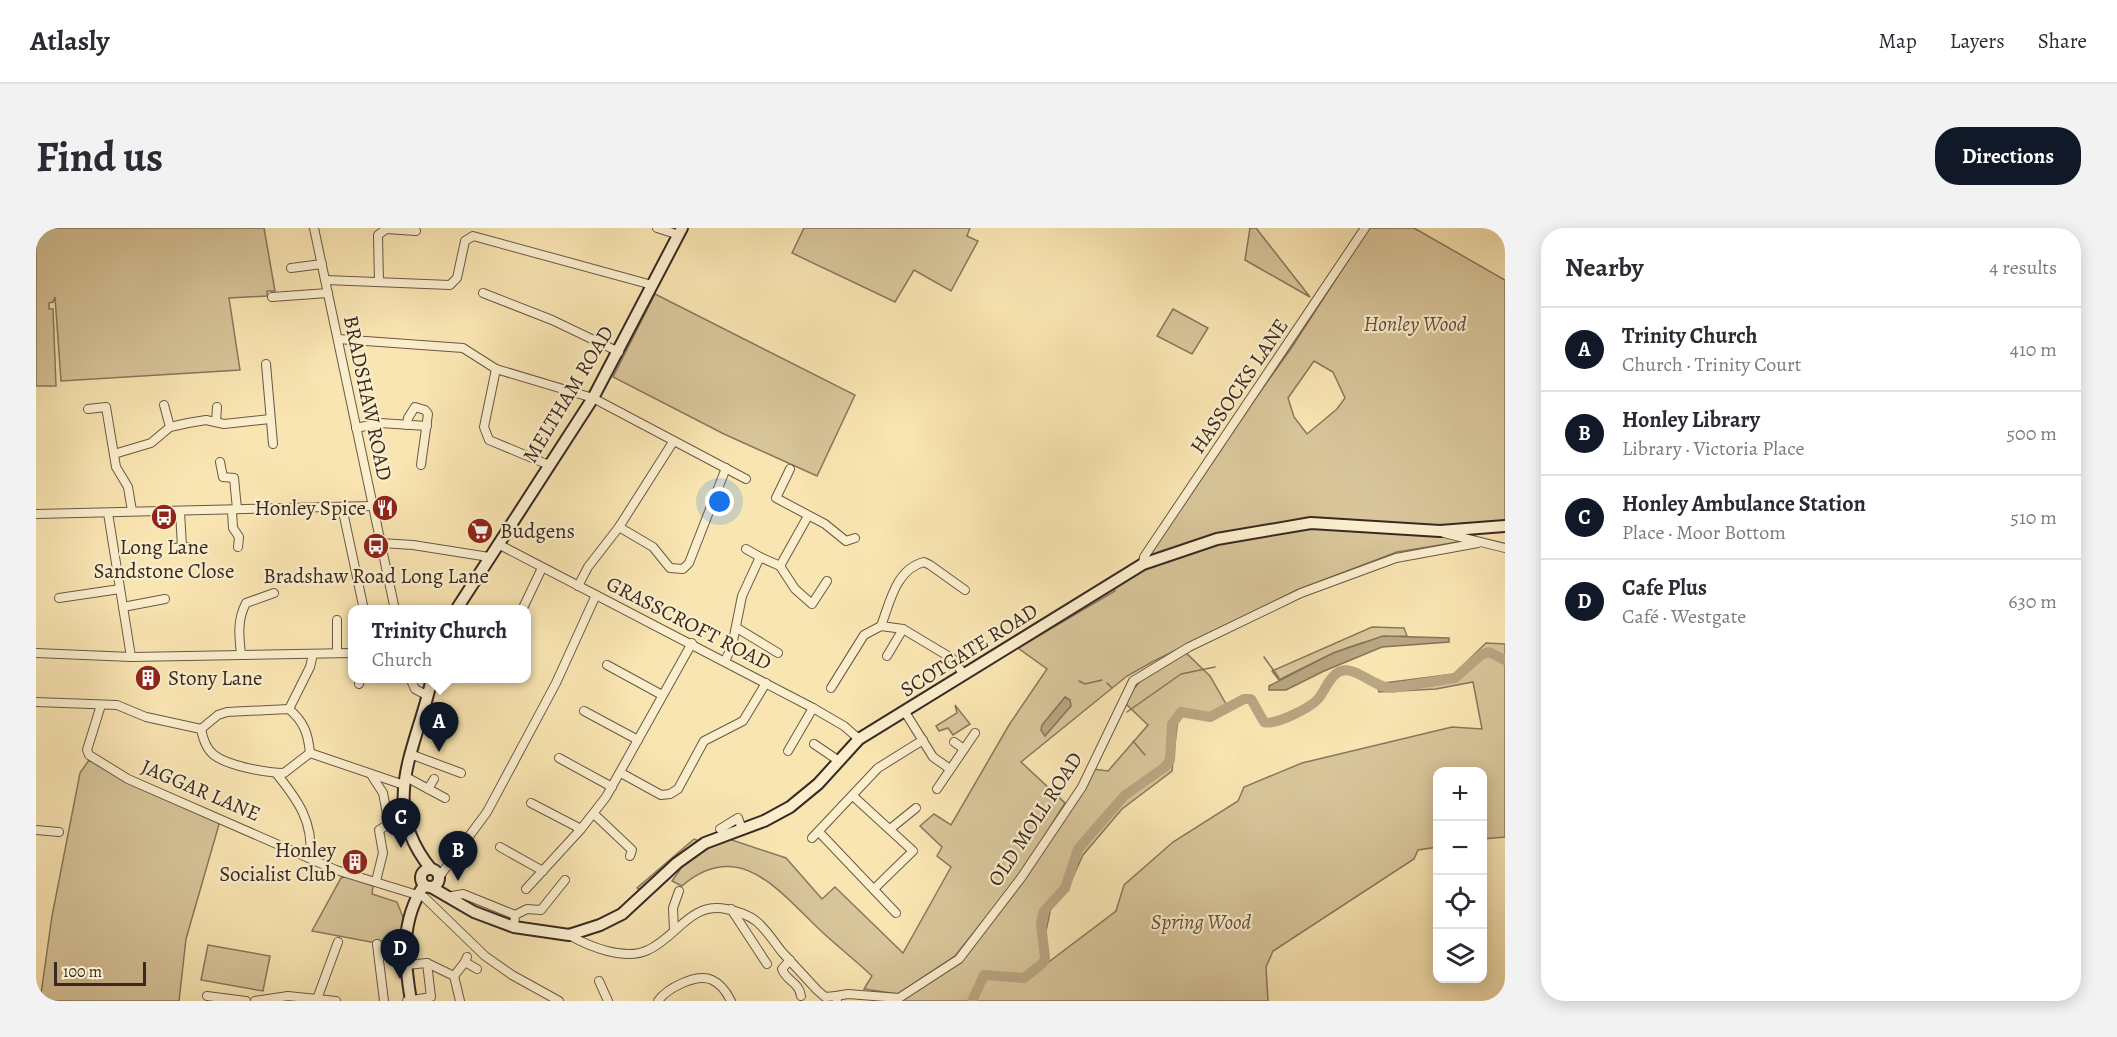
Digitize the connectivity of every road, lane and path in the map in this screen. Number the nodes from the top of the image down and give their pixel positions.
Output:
1 (314, 228) edge
2 (657, 228) edge
3 (1365, 228) edge
4 (416, 231) dead end
5 (681, 231) edge
6 (322, 264) junction
7 (291, 268) dead end
8 (326, 280) junction
9 (379, 282) junction
10 (652, 285) junction
11 (328, 293) junction
12 (483, 293) dead end
13 (272, 297) dead end
14 (338, 339) junction
15 (619, 352) junction
16 (266, 364) dead end
17 (496, 369) junction
18 (593, 398) junction
19 (164, 405) dead end
20 (217, 407) dead end
21 (88, 409) dead end
22 (270, 419) junction
23 (216, 422) junction
24 (407, 425) junction
25 (427, 426) junction
26 (170, 427) junction
27 (356, 428) junction
28 (673, 442) junction
29 (273, 444) dead end
30 (114, 454) junction
31 (220, 462) dead end
32 (421, 465) dead end
33 (549, 465) junction
34 (726, 468) junction
35 (790, 469) dead end
36 (746, 479) dead end
37 (372, 506) junction
38 (342, 507) junction
39 (235, 509) junction
40 (180, 511) junction
41 (132, 512) junction
42 (108, 513) junction
43 (36, 514) edge
44 (808, 516) junction
45 (1505, 526) edge
46 (620, 527) junction
47 (1440, 531) junction
48 (855, 538) dead end
49 (381, 543) junction
50 (1478, 543) junction
51 (498, 544) junction
52 (182, 547) dead end
53 (238, 547) dead end
54 (1505, 548) edge
55 (746, 549) dead end
56 (489, 557) junction
57 (760, 557) junction
58 (1143, 564) junction
59 (780, 566) junction
60 (542, 568) junction
61 (827, 581) dead end
62 (578, 586) junction
63 (120, 590) junction
64 (965, 590) dead end
65 (274, 593) dead end
66 (596, 595) junction
67 (59, 598) dead end
68 (165, 599) dead end
69 (363, 605) edge
70 (394, 605) edge
71 (459, 605) edge
72 (524, 605) edge
73 (123, 607) junction
74 (337, 620) dead end
75 (881, 626) junction
76 (737, 628) junction
77 (903, 629) junction
78 (692, 643) junction
79 (36, 653) edge
80 (337, 653) junction
81 (348, 653) edge
82 (778, 653) dead end
83 (242, 654) junction
84 (313, 654) junction
85 (887, 656) dead end
86 (131, 657) junction
87 (725, 661) junction
88 (607, 665) dead end
89 (964, 675) junction
90 (412, 683) edge
91 (431, 683) edge
92 (766, 684) junction
93 (831, 688) dead end
94 (662, 694) junction
95 (428, 696) junction
96 (36, 702) edge
97 (100, 705) junction
98 (813, 708) junction
99 (289, 709) junction
100 (584, 711) dead end
101 (905, 712) junction
102 (201, 729) junction
103 (975, 733) dead end
104 (638, 740) junction
105 (859, 740) junction
106 (923, 740) junction
107 (954, 742) dead end
108 (814, 744) dead end
109 (964, 749) junction
110 (788, 751) dead end
111 (310, 753) junction
112 (410, 754) junction
113 (559, 758) dead end
114 (839, 761) junction
115 (950, 769) junction
116 (276, 773) junction
117 (461, 773) dead end
118 (621, 773) junction
119 (371, 775) junction
120 (434, 778) dead end
121 (401, 782) junction
122 (612, 787) junction
123 (428, 789) junction
124 (937, 789) dead end
125 (383, 793) junction
126 (853, 796) junction
127 (445, 798) dead end
128 (531, 803) dead end
129 (916, 808) dead end
130 (594, 814) junction
131 (720, 829) dead end
132 (742, 829) junction
133 (891, 829) junction
134 (36, 830) edge
135 (581, 830) junction
136 (59, 832) dead end
137 (819, 832) junction
138 (812, 838) dead end
139 (641, 844) dead end
140 (500, 847) dead end
141 (310, 857) junction
142 (543, 871) junction
143 (429, 880) junction
144 (565, 880) dead end
145 (376, 881) junction
146 (526, 889) dead end
147 (874, 889) junction
148 (679, 891) dead end
149 (447, 897) junction
150 (731, 909) junction
151 (896, 913) dead end
152 (515, 915) junction
153 (514, 927) junction
154 (674, 930) junction
155 (569, 935) junction
156 (338, 942) dead end
157 (377, 944) dead end
158 (790, 960) junction
159 (427, 963) junction
160 (767, 964) dead end
161 (406, 965) junction
162 (477, 969) dead end
163 (454, 976) junction
164 (599, 981) dead end
165 (541, 991) junction
166 (207, 996) dead end
167 (801, 996) dead end
168 (317, 999) junction
169 (837, 999) edge
170 (246, 1001) edge
171 (255, 1001) edge
172 (336, 1001) edge
173 (384, 1001) edge
174 (409, 1001) edge
175 (459, 1001) edge
176 (540, 1001) edge
177 (559, 1001) edge
178 (608, 1001) edge
179 (658, 1001) edge
180 (731, 1001) edge

1 - 6 street, BRADSHAW ROAD
2 - 5 street
3 - 58 street, HASSOCKS LANE
4 - 9 street
5 - 10 street, MELTHAM ROAD
6 - 7 street
6 - 8 street, BRADSHAW ROAD
8 - 9 street
8 - 11 street, BRADSHAW ROAD
9 - 10 street
10 - 15 street, MELTHAM ROAD
11 - 13 street
11 - 14 street, BRADSHAW ROAD
12 - 15 street
14 - 17 street
14 - 27 street, BRADSHAW ROAD
15 - 18 street, MELTHAM ROAD
16 - 22 street
17 - 18 street
17 - 33 street
18 - 28 street
18 - 33 street, MELTHAM ROAD
19 - 26 street
20 - 23 street
21 - 30 street
22 - 23 street
22 - 29 street
23 - 26 street
24 - 25 street
24 - 25 street
24 - 27 street
25 - 32 street
26 - 30 street
27 - 37 street, BRADSHAW ROAD
28 - 34 street
28 - 46 street
30 - 41 street
31 - 39 street
33 - 51 street, MELTHAM ROAD
34 - 36 street
34 - 46 street
35 - 44 street
37 - 38 street
37 - 49 street, BRADSHAW ROAD
38 - 39 street
38 - 69 street
39 - 40 street
39 - 53 street
40 - 41 street
40 - 52 street
41 - 42 street
42 - 43 street
42 - 63 street
44 - 48 street
44 - 59 street
45 - 47 street, SCOTGATE ROAD
46 - 62 street
47 - 50 street
47 - 58 street, SCOTGATE ROAD
49 - 56 street
49 - 70 street, BRADSHAW ROAD
50 - 54 street
50 - 169 street, OLD MOLL ROAD
51 - 56 street, MELTHAM ROAD
51 - 60 street, GRASSCROFT ROAD
55 - 57 street
56 - 71 street, MELTHAM ROAD
57 - 59 street
57 - 76 street
58 - 89 street, SCOTGATE ROAD
59 - 61 street
60 - 62 street, GRASSCROFT ROAD
60 - 72 street
62 - 66 street, GRASSCROFT ROAD
63 - 67 street
63 - 73 street
64 - 75 street
65 - 83 street
66 - 78 street, GRASSCROFT ROAD
66 - 143 street
68 - 73 street
73 - 86 street
74 - 80 street
75 - 77 street
75 - 93 street
76 - 82 street
76 - 87 street
77 - 85 street
77 - 89 street
78 - 87 street, GRASSCROFT ROAD
78 - 94 street
79 - 86 street
80 - 81 street
80 - 84 street
83 - 84 street
83 - 86 street
84 - 99 street
87 - 92 street, GRASSCROFT ROAD
88 - 94 street
89 - 101 street, SCOTGATE ROAD
90 - 95 street
91 - 95 street
92 - 98 street, GRASSCROFT ROAD
92 - 118 street
94 - 104 street
95 - 112 street
96 - 97 street
97 - 102 street
97 - 141 street, JAGGAR LANE
98 - 105 street, GRASSCROFT ROAD
98 - 110 street
99 - 102 street
99 - 111 street
100 - 104 street
101 - 105 street, SCOTGATE ROAD
101 - 106 street
102 - 116 street
103 - 109 street
104 - 118 street
105 - 114 street, SCOTGATE ROAD
106 - 115 street
106 - 126 street
107 - 109 street
108 - 114 street
109 - 115 street
111 - 116 street
111 - 119 street
112 - 117 street
112 - 121 street
113 - 122 street
114 - 132 street, SCOTGATE ROAD
115 - 124 street
116 - 141 street
118 - 122 street
119 - 121 street
119 - 125 street
120 - 123 street
121 - 123 street
121 - 125 street
121 - 143 street
122 - 130 street
123 - 127 street
125 - 145 street
126 - 133 street
126 - 137 street
128 - 135 street
129 - 133 street
130 - 135 street
130 - 139 street
131 - 132 street
132 - 155 street, SCOTGATE ROAD
133 - 147 street
134 - 136 street
135 - 142 street
137 - 138 street
137 - 147 street
140 - 142 street
141 - 145 street, JAGGAR LANE
142 - 146 street
143 - 145 street, JAGGAR LANE
143 - 149 street
143 - 161 street
143 - 165 street, JAGGAR LANE
144 - 152 street
147 - 151 street
148 - 154 street
149 - 152 street
149 - 153 street
150 - 154 street
150 - 158 street
150 - 160 street
152 - 153 street
153 - 155 street
154 - 155 street
156 - 168 street
157 - 173 street
158 - 167 street
158 - 169 street
159 - 161 street
159 - 163 street
159 - 174 street
161 - 174 street
162 - 163 street
163 - 175 street
164 - 178 street
165 - 176 street
165 - 177 street, JAGGAR LANE
166 - 170 street
168 - 171 street
168 - 172 street
179 - 180 street

